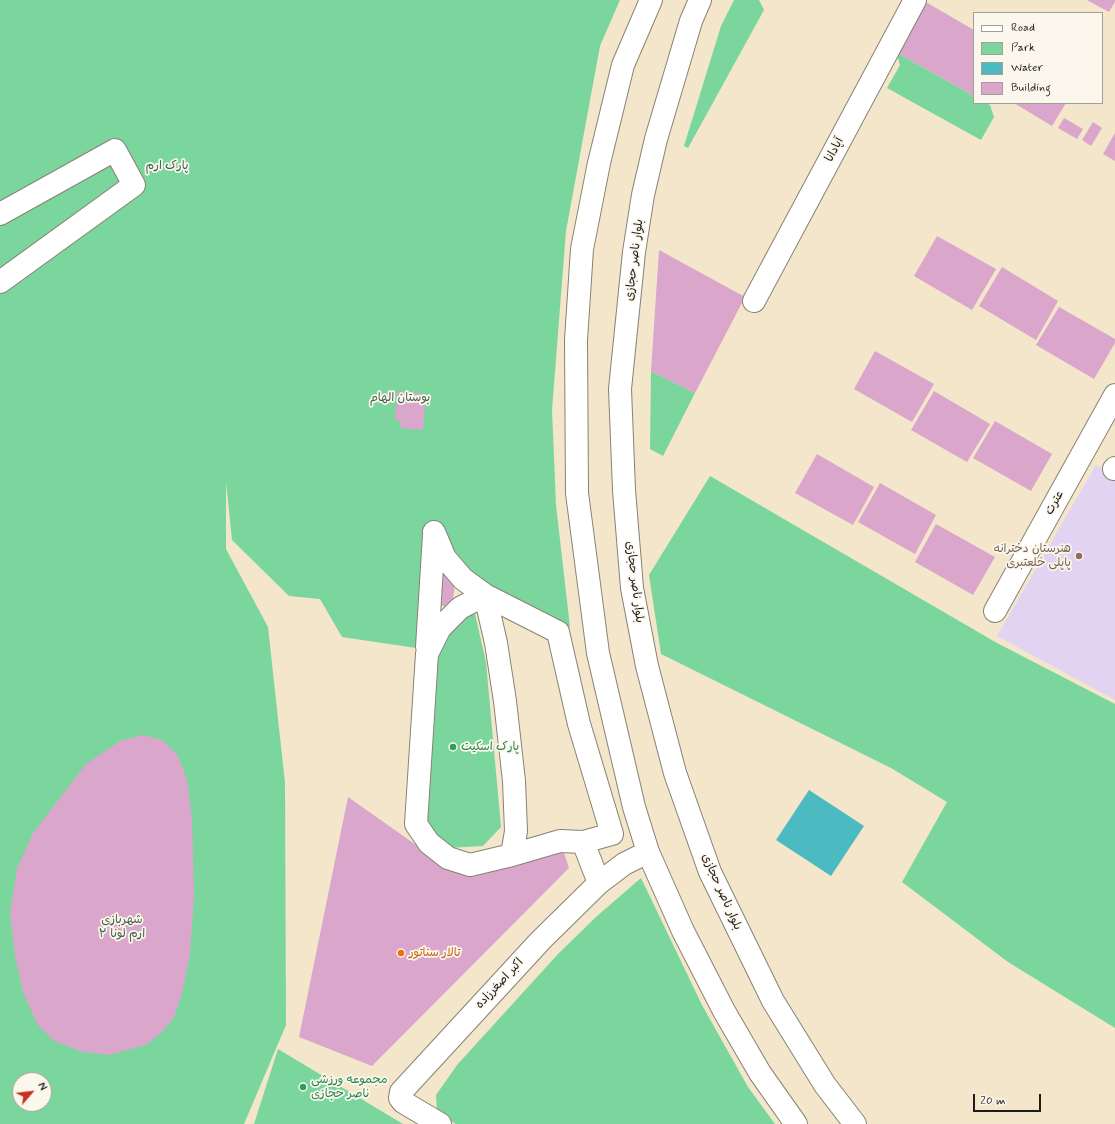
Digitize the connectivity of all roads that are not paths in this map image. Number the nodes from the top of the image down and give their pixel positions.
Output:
1 (651, 0) edge
2 (700, 0) edge
3 (915, 0) edge
4 (0, 214) edge
5 (0, 282) edge
6 (754, 301) dead end
7 (1115, 395) edge
8 (485, 595) junction
9 (995, 611) dead end
10 (427, 654) junction
11 (612, 834) junction
12 (583, 842) junction
13 (648, 852) junction
14 (512, 855) junction
15 (624, 864) junction
16 (599, 883) junction
17 (440, 1124) edge
18 (796, 1124) edge
19 (855, 1124) edge

1 - 13 main road
2 - 19 main road, بلوار ناصر حجازی
3 - 6 main road, آپادانا
4 - 5 main road
7 - 9 main road, عترت
8 - 10 main road
8 - 10 main road
8 - 11 main road
8 - 14 main road
10 - 14 main road
11 - 12 main road
11 - 15 main road
12 - 14 main road
12 - 16 main road
13 - 15 main road, اکبر اصغرزاده
13 - 18 main road
15 - 16 main road, اکبر اصغرزاده
16 - 17 main road, اکبر اصغرزاده

